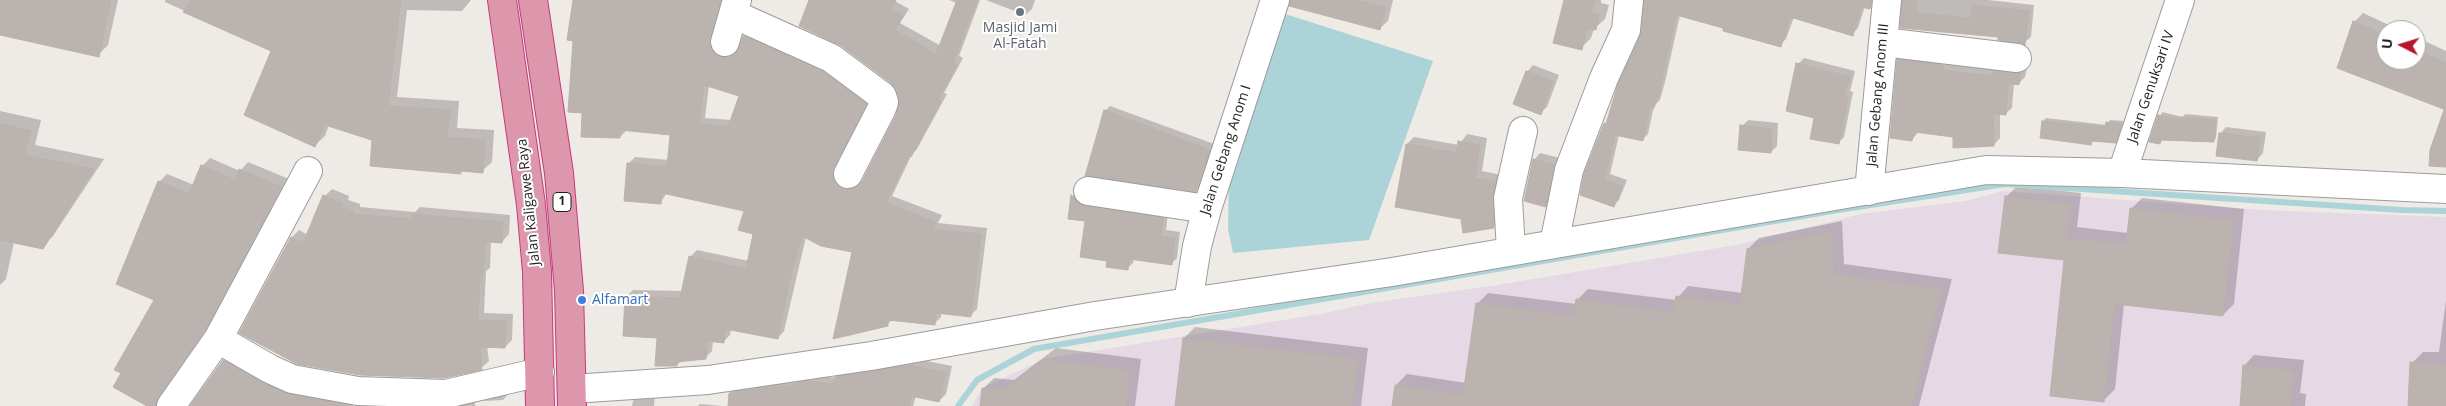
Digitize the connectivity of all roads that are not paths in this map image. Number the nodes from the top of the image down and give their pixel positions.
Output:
1 (502, 0) edge
2 (533, 0) edge
3 (1629, 0) edge
4 (1887, 0) edge
5 (2180, 0) edge
6 (1270, 1) edge
7 (735, 7) edge
8 (725, 42) dead end
9 (1883, 42) junction
10 (2017, 58) dead end
11 (1523, 132) dead end
12 (308, 170) dead end
13 (2122, 173) junction
14 (848, 174) dead end
15 (2446, 189) edge
16 (1088, 191) dead end
17 (1869, 191) junction
18 (1207, 209) junction
19 (1554, 244) junction
20 (1511, 251) junction
21 (1188, 302) junction
22 (218, 339) junction
23 (540, 372) junction
24 (572, 398) edge
25 (171, 406) edge
26 (540, 406) edge

1 - 23 highway, Jalan Kaligawe Raya
2 - 24 highway, 1
3 - 19 street
4 - 9 street, Jalan Gebang Anom III
5 - 13 street, Jalan Genuksari IV
6 - 18 street, Jalan Gebang Anom I
7 - 8 street
7 - 14 street
9 - 10 street
9 - 17 street, Jalan Gebang Anom III
11 - 20 street
12 - 22 street
13 - 15 street
13 - 17 street
16 - 18 street
17 - 19 street
18 - 21 street, Jalan Gebang Anom I
19 - 20 street
20 - 21 street
21 - 24 street
22 - 23 street
22 - 25 street
23 - 26 highway, Jalan Kaligawe Raya

